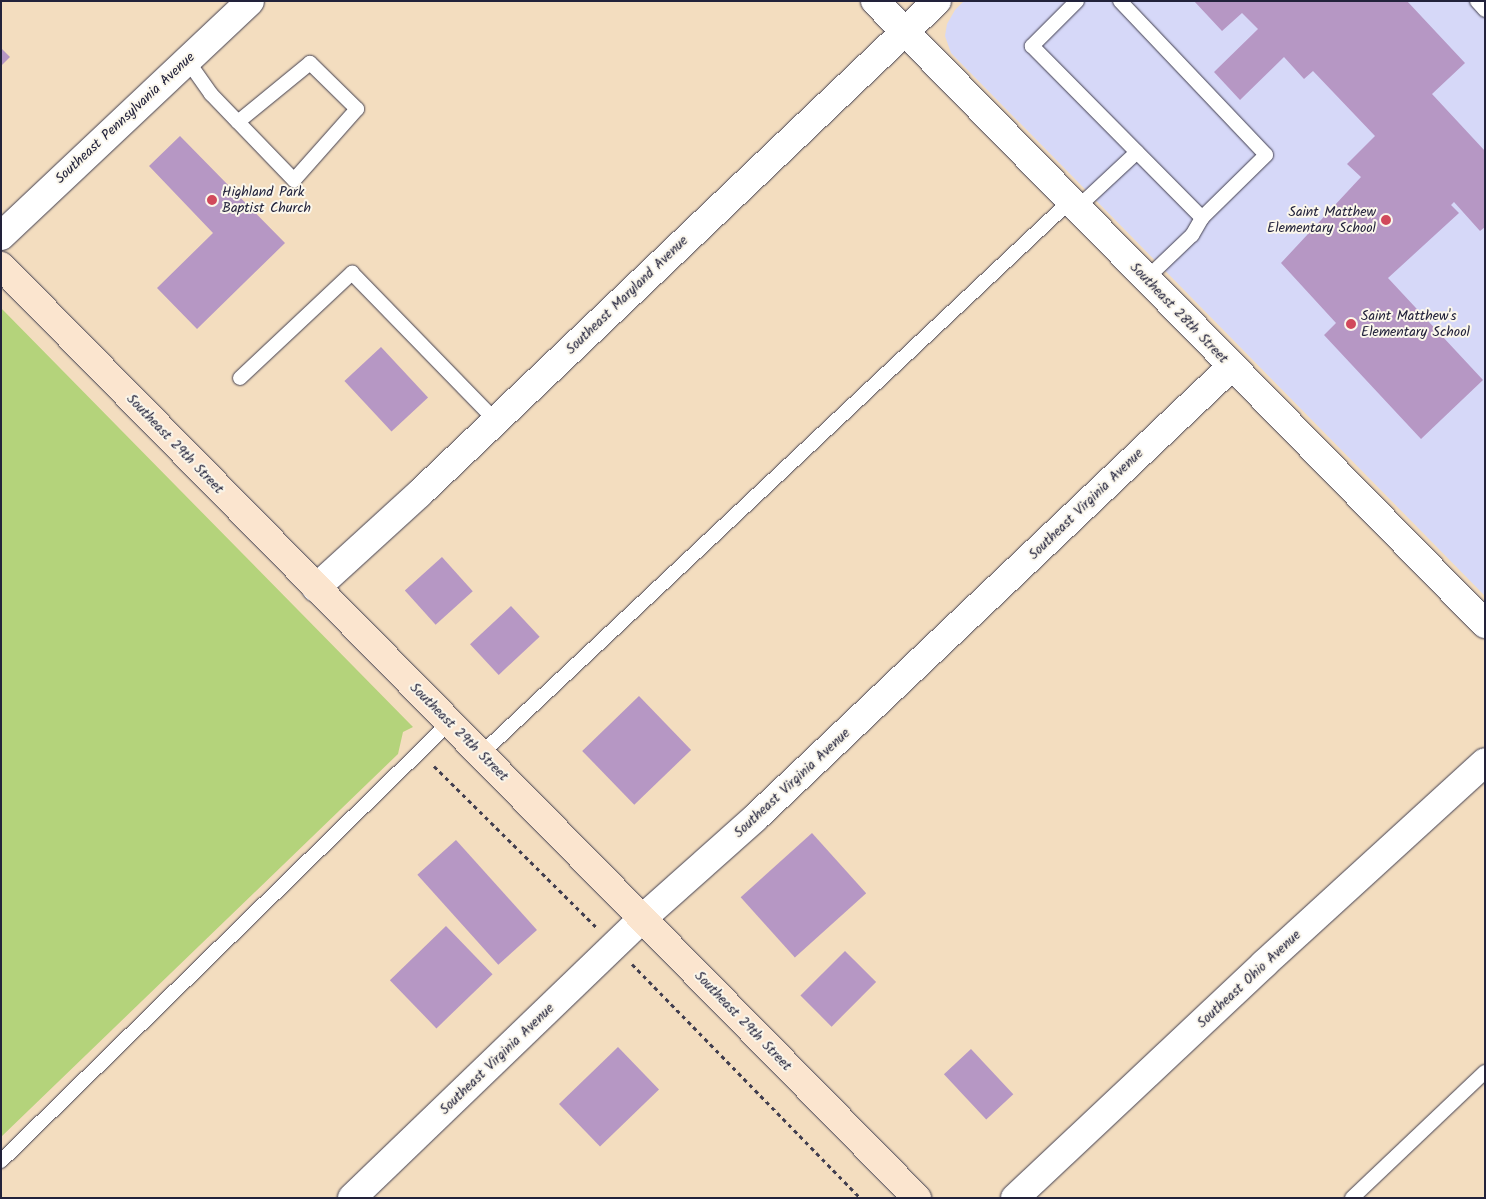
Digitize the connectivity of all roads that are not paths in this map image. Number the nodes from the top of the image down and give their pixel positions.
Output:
1 (250, 1) edge
2 (874, 1) edge
3 (937, 1) edge
4 (1078, 1) edge
5 (1120, 1) edge
6 (1476, 1) edge
7 (1485, 10) edge
8 (904, 32) junction
9 (187, 60) junction
10 (238, 122) junction
11 (1137, 152) junction
12 (1074, 205) junction
13 (1202, 218) junction
14 (1, 236) edge
15 (1, 266) edge
16 (1146, 279) junction
17 (1231, 366) junction
18 (240, 378) dead end
19 (495, 420) junction
20 (316, 588) junction
21 (1485, 624) edge
22 (450, 722) junction
23 (481, 754) junction
24 (1485, 762) edge
25 (643, 918) junction
26 (1485, 1072) edge
27 (1, 1160) edge
28 (352, 1198) edge
29 (917, 1198) edge
30 (1015, 1198) edge
31 (1352, 1198) edge

1 - 9 street, Southeast Pennsylvania Avenue
2 - 8 street, Southeast 28th Street
3 - 8 street, Southeast Maryland Avenue
4 - 11 lane
5 - 13 lane
6 - 7 lane
8 - 12 street, Southeast 28th Street
8 - 19 street, Southeast Maryland Avenue
9 - 10 lane
9 - 14 street, Southeast Pennsylvania Avenue
10 - 10 lane
11 - 12 lane
11 - 13 lane
12 - 16 street, Southeast 28th Street
12 - 23 lane
13 - 16 lane
15 - 20 main road, Southeast 29th Street
16 - 17 street, Southeast 28th Street
17 - 21 street, Southeast 28th Street
17 - 25 street, Southeast Virginia Avenue
18 - 19 lane
19 - 20 street, Southeast Maryland Avenue
20 - 22 main road, Southeast 29th Street
22 - 23 main road, Southeast 29th Street
22 - 27 lane
23 - 25 main road, Southeast 29th Street
24 - 30 street, Southeast Ohio Avenue
25 - 28 street, Southeast Virginia Avenue
25 - 29 main road, Southeast 29th Street
26 - 31 lane

